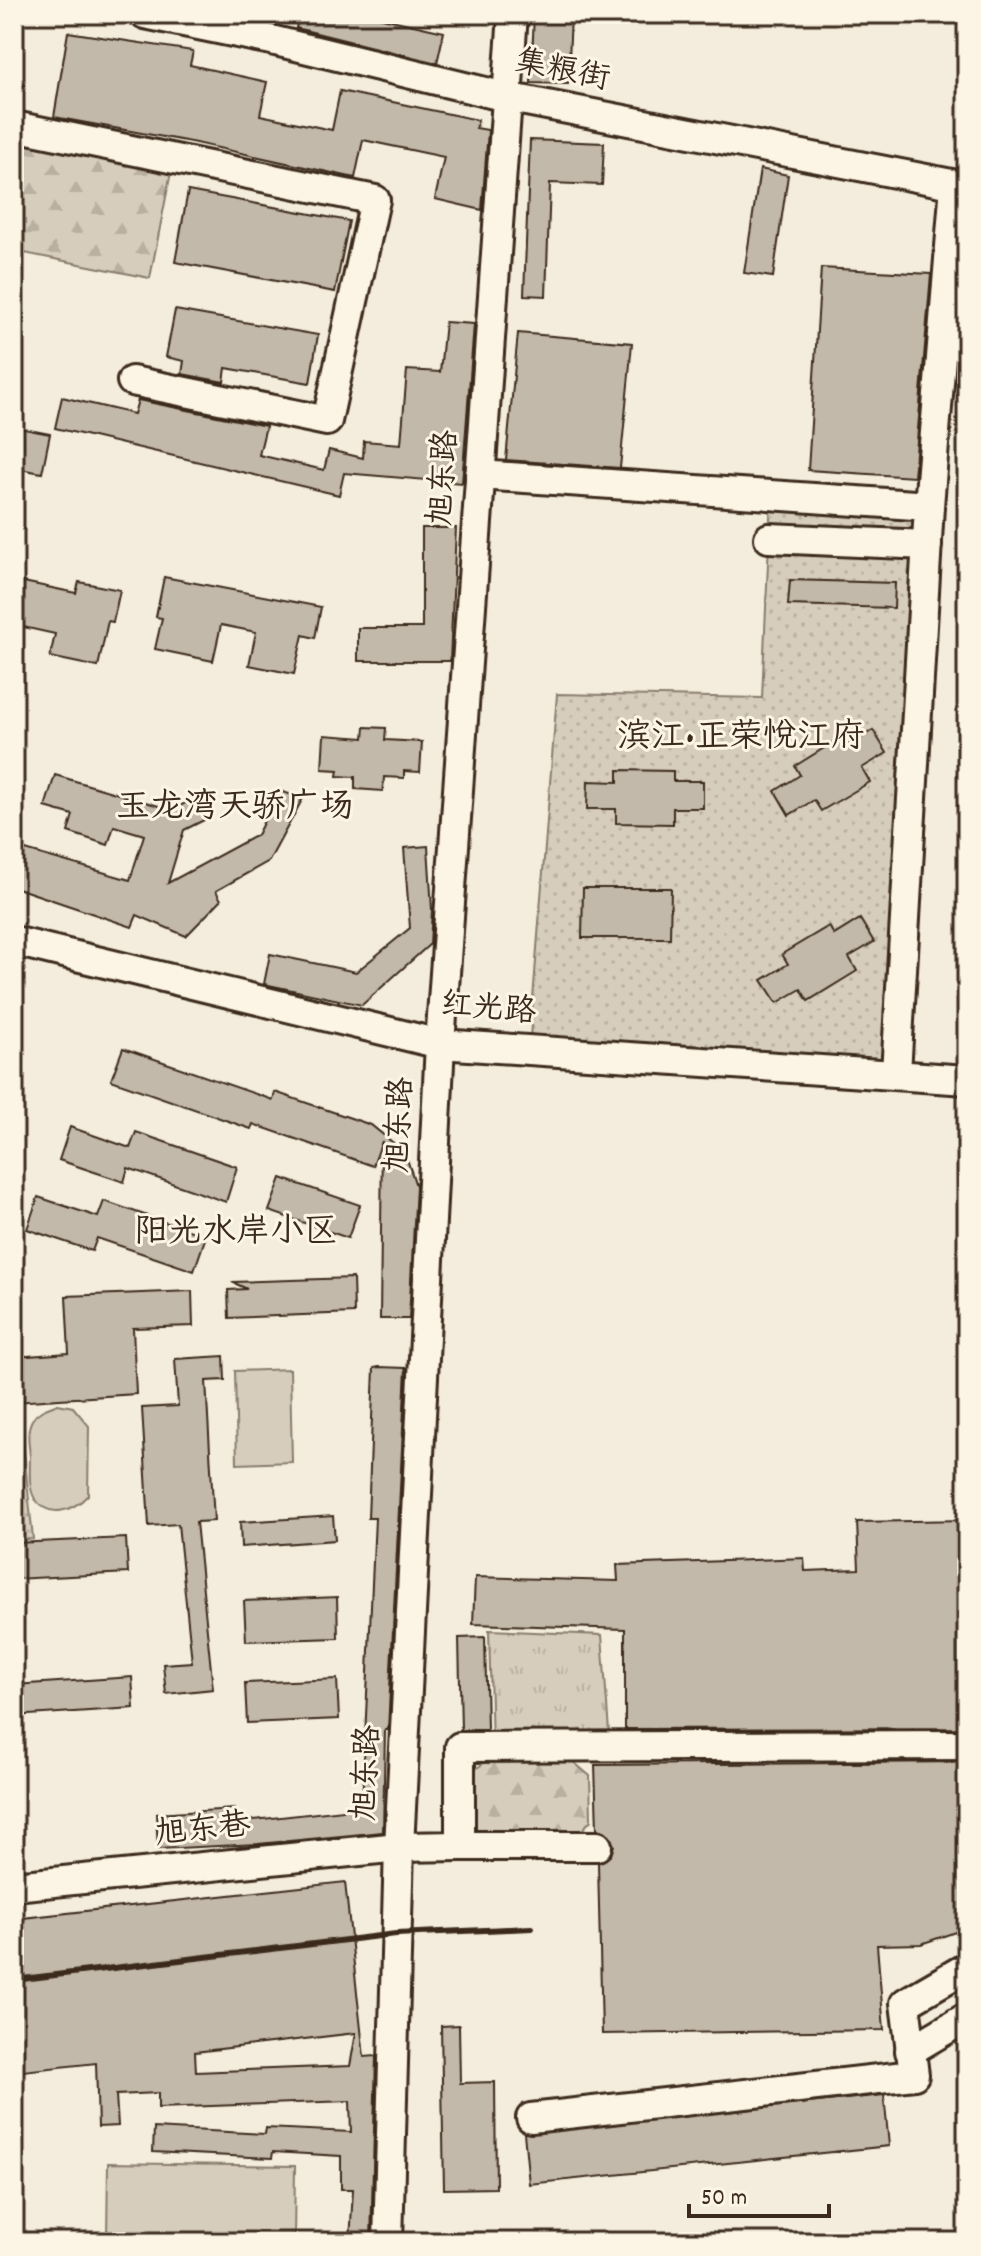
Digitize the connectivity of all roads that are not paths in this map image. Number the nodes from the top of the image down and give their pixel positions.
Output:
1 (145, 14) edge
2 (513, 14) edge
3 (506, 97) junction
4 (14, 126) edge
5 (961, 186) edge
6 (132, 381) dead end
7 (480, 475) junction
8 (929, 506) junction
9 (769, 538) dead end
10 (927, 545) junction
11 (14, 941) edge
12 (440, 1044) junction
13 (896, 1073) junction
14 (967, 1080) edge
15 (967, 1745) edge
16 (460, 1846) junction
17 (597, 1846) dead end
18 (399, 1847) junction
19 (14, 1886) edge
20 (967, 1967) edge
21 (967, 2017) edge
22 (910, 2051) junction
23 (531, 2118) dead end
24 (388, 2242) edge

1 - 3 street, 集粮街
2 - 3 street, 旭东路
3 - 5 street, 集粮街
3 - 7 street, 旭东路
4 - 6 street
5 - 8 street
7 - 8 street
7 - 12 street, 旭东路
8 - 10 street
9 - 10 street
10 - 13 street
11 - 12 street, 红光路
12 - 13 street, 红光路
12 - 18 street, 旭东路
13 - 14 street, 红光路
15 - 16 street
16 - 17 street, 旭东巷
16 - 18 street, 旭东巷
18 - 19 street, 旭东巷
18 - 24 street, 旭东路
20 - 22 street
21 - 22 street
22 - 23 street

